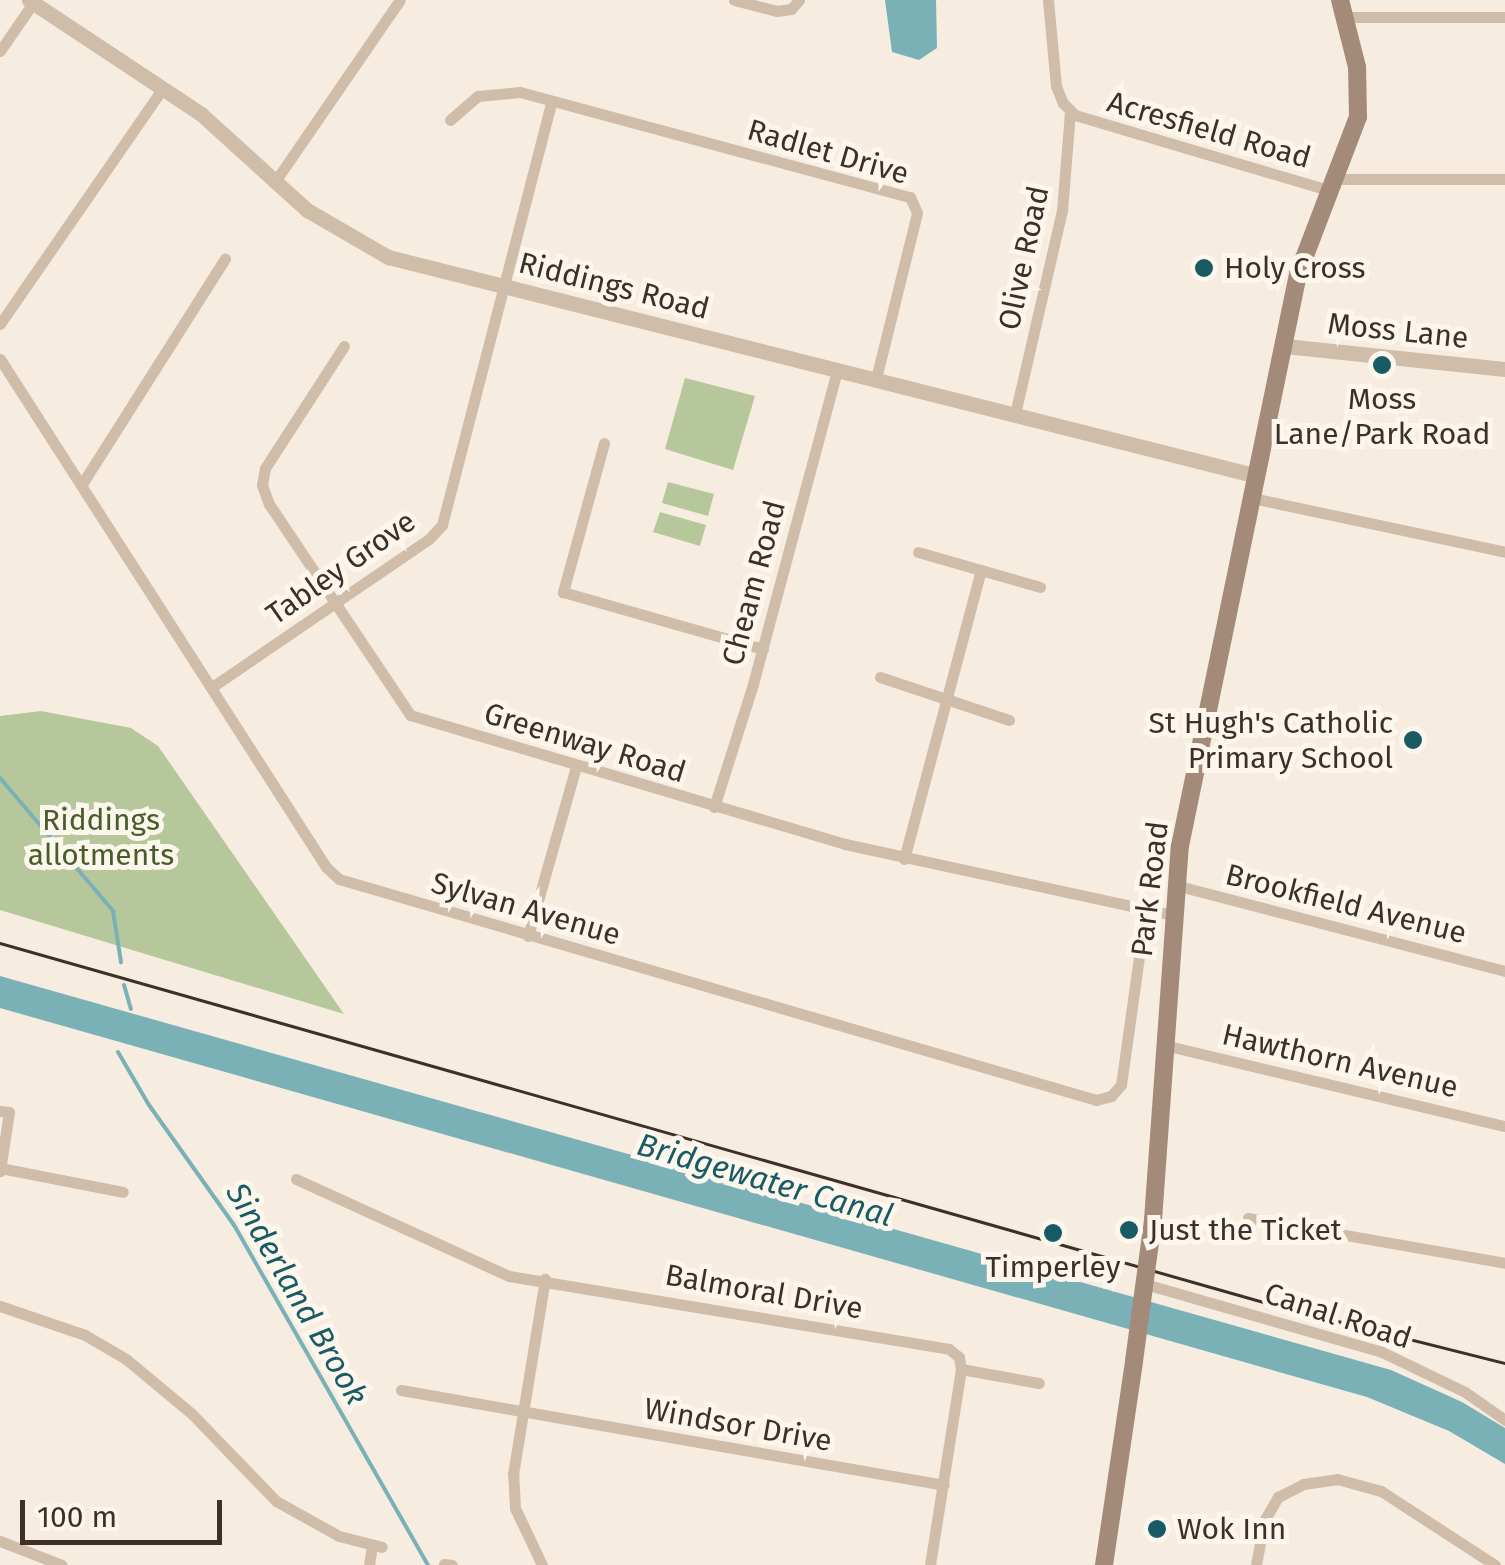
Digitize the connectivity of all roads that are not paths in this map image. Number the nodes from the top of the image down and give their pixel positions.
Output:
1 (400, 0) edge
2 (734, 0) edge
3 (799, 0) edge
4 (1048, 0) edge
5 (33, 1) edge
6 (1342, 8) edge
7 (1505, 18) edge
8 (0, 51) edge
9 (163, 88) junction
10 (552, 102) junction
11 (1070, 112) junction
12 (450, 120) dead end
13 (1505, 179) edge
14 (274, 182) junction
15 (1335, 185) junction
16 (224, 259) dead end
17 (505, 287) junction
18 (0, 324) edge
19 (344, 346) dead end
20 (1285, 346) junction
21 (0, 359) edge
22 (1505, 369) edge
23 (837, 370) junction
24 (876, 378) junction
25 (1016, 414) junction
26 (604, 442) dead end
27 (1257, 476) junction
28 (82, 484) junction
29 (1252, 498) junction
30 (919, 550) dead end
31 (1505, 552) edge
32 (980, 570) junction
33 (1040, 588) dead end
34 (335, 604) junction
35 (762, 648) junction
36 (881, 675) dead end
37 (212, 688) junction
38 (946, 698) junction
39 (1009, 720) dead end
40 (576, 766) junction
41 (714, 807) junction
42 (904, 858) junction
43 (1174, 885) junction
44 (1146, 908) junction
45 (1173, 915) junction
46 (528, 936) junction
47 (1505, 970) edge
48 (1164, 1045) junction
49 (0, 1110) edge
50 (1505, 1126) edge
51 (0, 1170) edge
52 (296, 1179) dead end
53 (123, 1192) dead end
54 (1248, 1218) dead end
55 (1505, 1263) edge
56 (545, 1279) junction
57 (1145, 1284) junction
58 (0, 1306) edge
59 (961, 1369) junction
60 (1039, 1383) dead end
61 (401, 1390) dead end
62 (524, 1414) junction
63 (1505, 1420) edge
64 (944, 1485) junction
65 (0, 1541) edge
66 (62, 1565) edge
67 (370, 1565) edge
68 (542, 1565) edge
69 (930, 1565) edge
70 (1104, 1565) edge
71 (1256, 1565) edge
72 (1495, 1565) edge

1 - 14 street
2 - 3 street
4 - 11 street, Acresfield Road
5 - 8 street
5 - 9 street, Riddings Road
6 - 7 street
6 - 15 main road, Park Road
9 - 14 street, Riddings Road
9 - 18 street
10 - 12 street
10 - 17 street, Tabley Grove
10 - 24 street, Radlet Drive
11 - 15 street, Acresfield Road
11 - 25 street, Olive Road
13 - 15 street, Acresfield Road
14 - 17 street, Riddings Road
15 - 20 main road, Park Road
16 - 28 street
17 - 23 street, Riddings Road
17 - 34 street, Tabley Grove
19 - 34 street, Greenway Road
20 - 22 street, Moss Lane
20 - 27 main road, Park Road
21 - 28 street, Sylvan Avenue
23 - 24 street, Riddings Road
23 - 35 street, Cheam Road
24 - 25 street, Riddings Road
25 - 27 street, Riddings Road
26 - 35 street
27 - 29 main road, Park Road
28 - 37 street, Sylvan Avenue
29 - 31 street
29 - 43 main road, Park Road
30 - 32 street
32 - 33 street
32 - 38 street
34 - 37 street, Tabley Grove
34 - 40 street, Greenway Road
35 - 41 street, Cheam Road
36 - 38 street
37 - 46 street, Sylvan Avenue
38 - 39 street
38 - 42 street
40 - 41 street, Greenway Road
40 - 46 street
41 - 42 street, Greenway Road
42 - 44 street, Greenway Road
43 - 45 main road, Park Road
43 - 47 street, Brookfield Avenue
44 - 45 street, Greenway Road
44 - 46 street, Sylvan Avenue
45 - 48 main road, Park Road
48 - 50 street, Hawthorn Avenue
48 - 57 main road, Park Road, bridge
49 - 51 street
51 - 53 street
52 - 56 street, Balmoral Drive
54 - 55 street
56 - 59 street, Balmoral Drive
56 - 62 street
57 - 63 street, Canal Road
57 - 70 main road, Park Road, bridge
58 - 67 street
59 - 60 street
59 - 64 street
61 - 62 street, Windsor Drive
62 - 64 street, Windsor Drive
62 - 68 street
64 - 69 street
65 - 66 street
71 - 72 street

